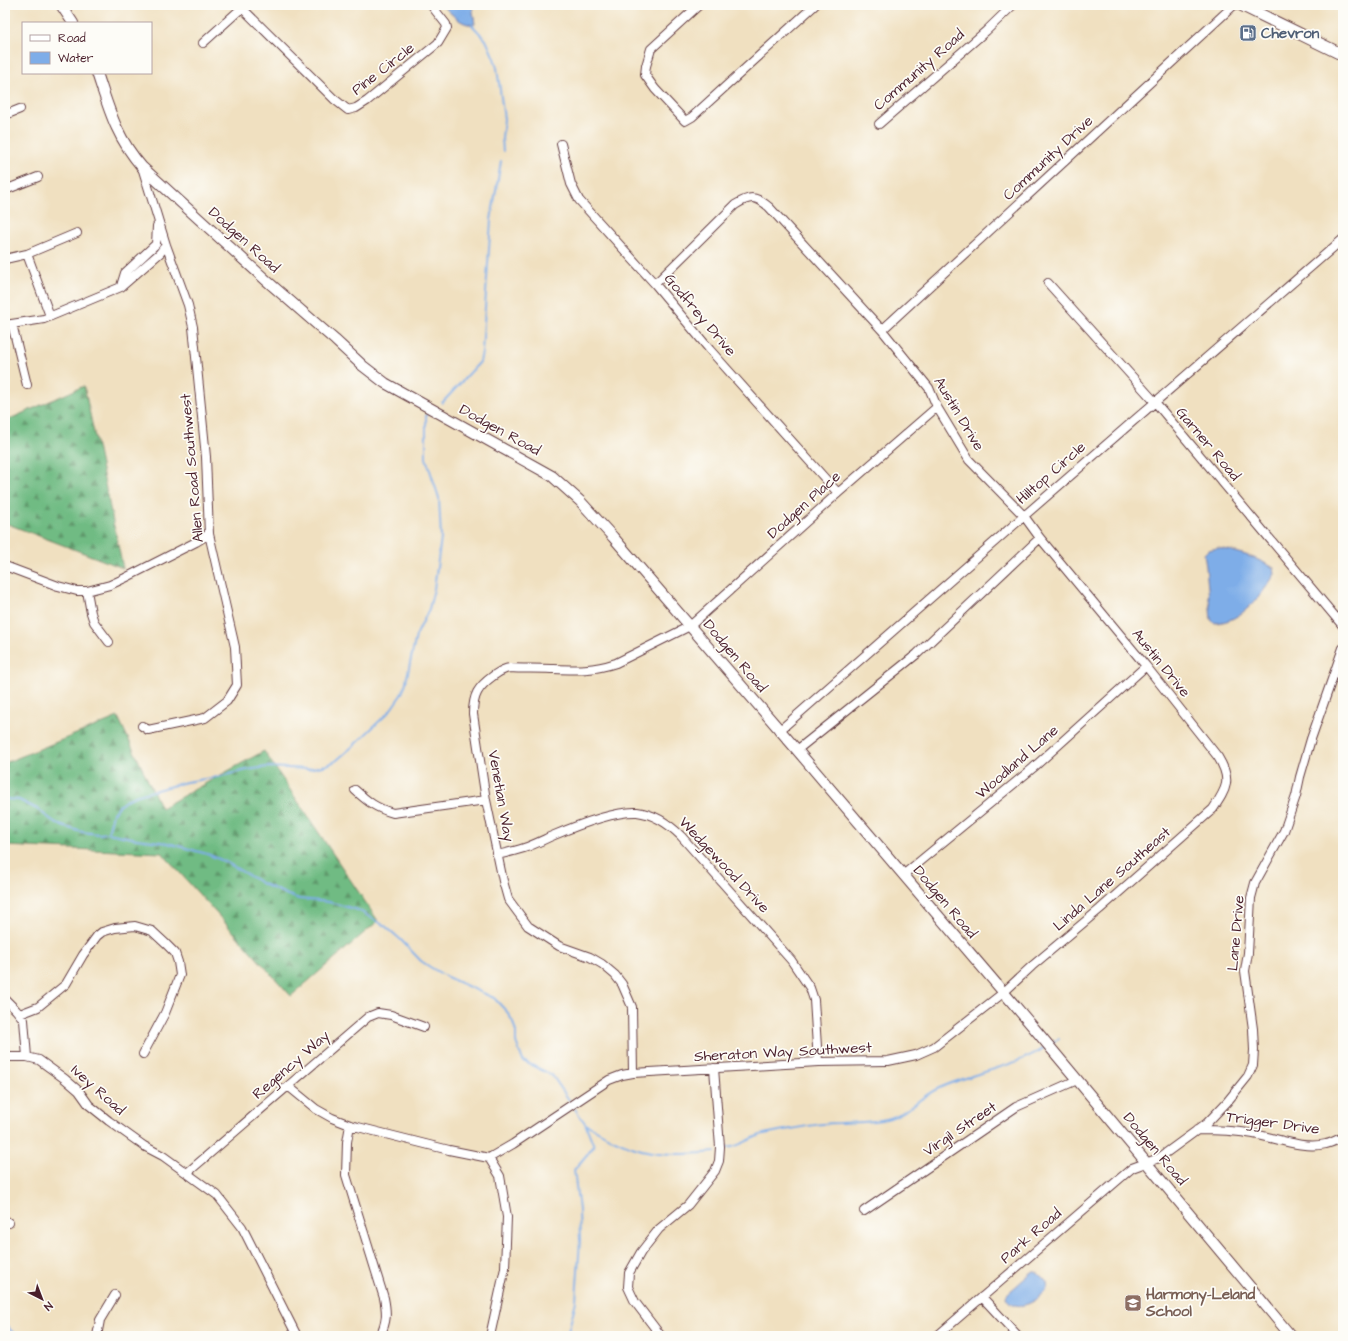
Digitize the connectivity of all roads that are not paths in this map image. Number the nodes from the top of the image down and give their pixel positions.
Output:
1 (61, 5) edge
2 (431, 5) edge
3 (699, 5) edge
4 (814, 5) edge
5 (1013, 5) edge
6 (1234, 5) edge
7 (1241, 5) edge
8 (244, 6) edge
9 (72, 22) edge
10 (203, 43) dead end
11 (1343, 55) edge
12 (97, 74) edge
13 (20, 109) dead end
14 (5, 115) edge
15 (879, 124) dead end
16 (561, 144) dead end
17 (142, 167) junction
18 (38, 177) dead end
19 (5, 190) edge
20 (156, 214) junction
21 (77, 233) dead end
22 (1343, 239) edge
23 (156, 244) junction
24 (166, 245) junction
25 (27, 254) junction
26 (5, 259) edge
27 (138, 261) junction
28 (143, 268) junction
29 (1048, 283) dead end
30 (655, 284) junction
31 (121, 287) junction
32 (50, 316) junction
33 (9, 325) edge
34 (882, 330) junction
35 (27, 384) dead end
36 (1155, 402) junction
37 (938, 407) junction
38 (838, 492) junction
39 (1024, 516) junction
40 (209, 534) junction
41 (1040, 538) junction
42 (5, 566) edge
43 (87, 591) junction
44 (690, 626) junction
45 (1343, 626) edge
46 (109, 642) dead end
47 (1343, 648) edge
48 (1146, 666) junction
49 (142, 726) dead end
50 (779, 731) junction
51 (797, 750) junction
52 (1226, 777) joint
53 (355, 790) dead end
54 (486, 800) junction
55 (497, 855) junction
56 (903, 876) junction
57 (1003, 993) junction
58 (5, 999) edge
59 (20, 1014) junction
60 (424, 1027) dead end
61 (143, 1054) dead end
62 (5, 1057) edge
63 (27, 1057) junction
64 (818, 1062) junction
65 (714, 1068) junction
66 (633, 1073) junction
67 (1076, 1080) junction
68 (288, 1086) junction
69 (350, 1125) junction
70 (1198, 1130) junction
71 (1343, 1137) edge
72 (489, 1158) junction
73 (1146, 1162) junction
74 (187, 1173) junction
75 (864, 1211) dead end
76 (115, 1295) dead end
77 (982, 1297) junction
78 (97, 1336) edge
79 (297, 1336) edge
80 (380, 1336) edge
81 (490, 1336) edge
82 (661, 1336) edge
83 (937, 1336) edge
84 (1018, 1336) edge
85 (1291, 1336) edge

1 - 9 street
2 - 8 street, Pine Circle
3 - 4 street
5 - 15 street, Community Road
6 - 34 street, Community Drive
7 - 11 main road
8 - 10 street
12 - 17 street, Dodgen Road
13 - 14 street
16 - 30 street, Godfrey Drive
17 - 20 street, Allen Road Southwest
17 - 44 street, Dodgen Road
18 - 19 street
20 - 23 street
20 - 24 street, Allen Road Southwest
21 - 25 street
22 - 36 street, Hilltop Circle
23 - 24 street
23 - 27 street
24 - 28 street
24 - 40 street, Allen Road Southwest
25 - 26 street
25 - 32 street
27 - 28 street
27 - 31 street
28 - 31 street
29 - 36 street, Garner Road
30 - 34 street, Austin Drive
30 - 38 street, Godfrey Drive
31 - 32 street
32 - 33 street
33 - 35 street
34 - 37 street, Austin Drive
36 - 39 street, Hilltop Circle
36 - 45 street, Garner Road
37 - 38 street, Dodgen Place
37 - 39 street, Austin Drive
38 - 44 street, Dodgen Place
39 - 41 street, Austin Drive
39 - 50 street, Hilltop Circle
40 - 43 street
40 - 49 street, Allen Road Southwest
41 - 48 street, Austin Drive
41 - 51 street
42 - 43 street
43 - 46 street
44 - 50 street, Dodgen Road
44 - 54 street, Venetian Way
47 - 70 street, Lane Drive
48 - 52 street, Austin Drive
48 - 56 street, Woodland Lane
50 - 51 street, Dodgen Road
51 - 56 street, Dodgen Road
52 - 57 street, Linda Lane Southeast
53 - 54 street
54 - 55 street, Venetian Way
55 - 64 street, Wedgewood Drive
55 - 66 street, Venetian Way
56 - 57 street, Dodgen Road
57 - 64 street, Sheraton Way Southwest
57 - 67 street, Dodgen Road
58 - 59 street
59 - 61 street
59 - 63 street
60 - 68 street, Regency Way
62 - 63 street, Ivey Road
63 - 74 street, Ivey Road
64 - 65 street, Sheraton Way Southwest
65 - 66 street, Sheraton Way Southwest
65 - 82 street
66 - 72 street, Sheraton Way Southwest
67 - 73 street, Dodgen Road
67 - 75 street, Virgil Street
68 - 69 street
68 - 74 street, Regency Way
69 - 72 street
69 - 80 street
70 - 71 street, Trigger Drive
70 - 73 street, Lane Drive
72 - 81 street
73 - 77 street, Park Road
73 - 85 street, Dodgen Road
74 - 79 street, Ivey Road
76 - 78 street
77 - 83 street, Park Road
77 - 84 street

